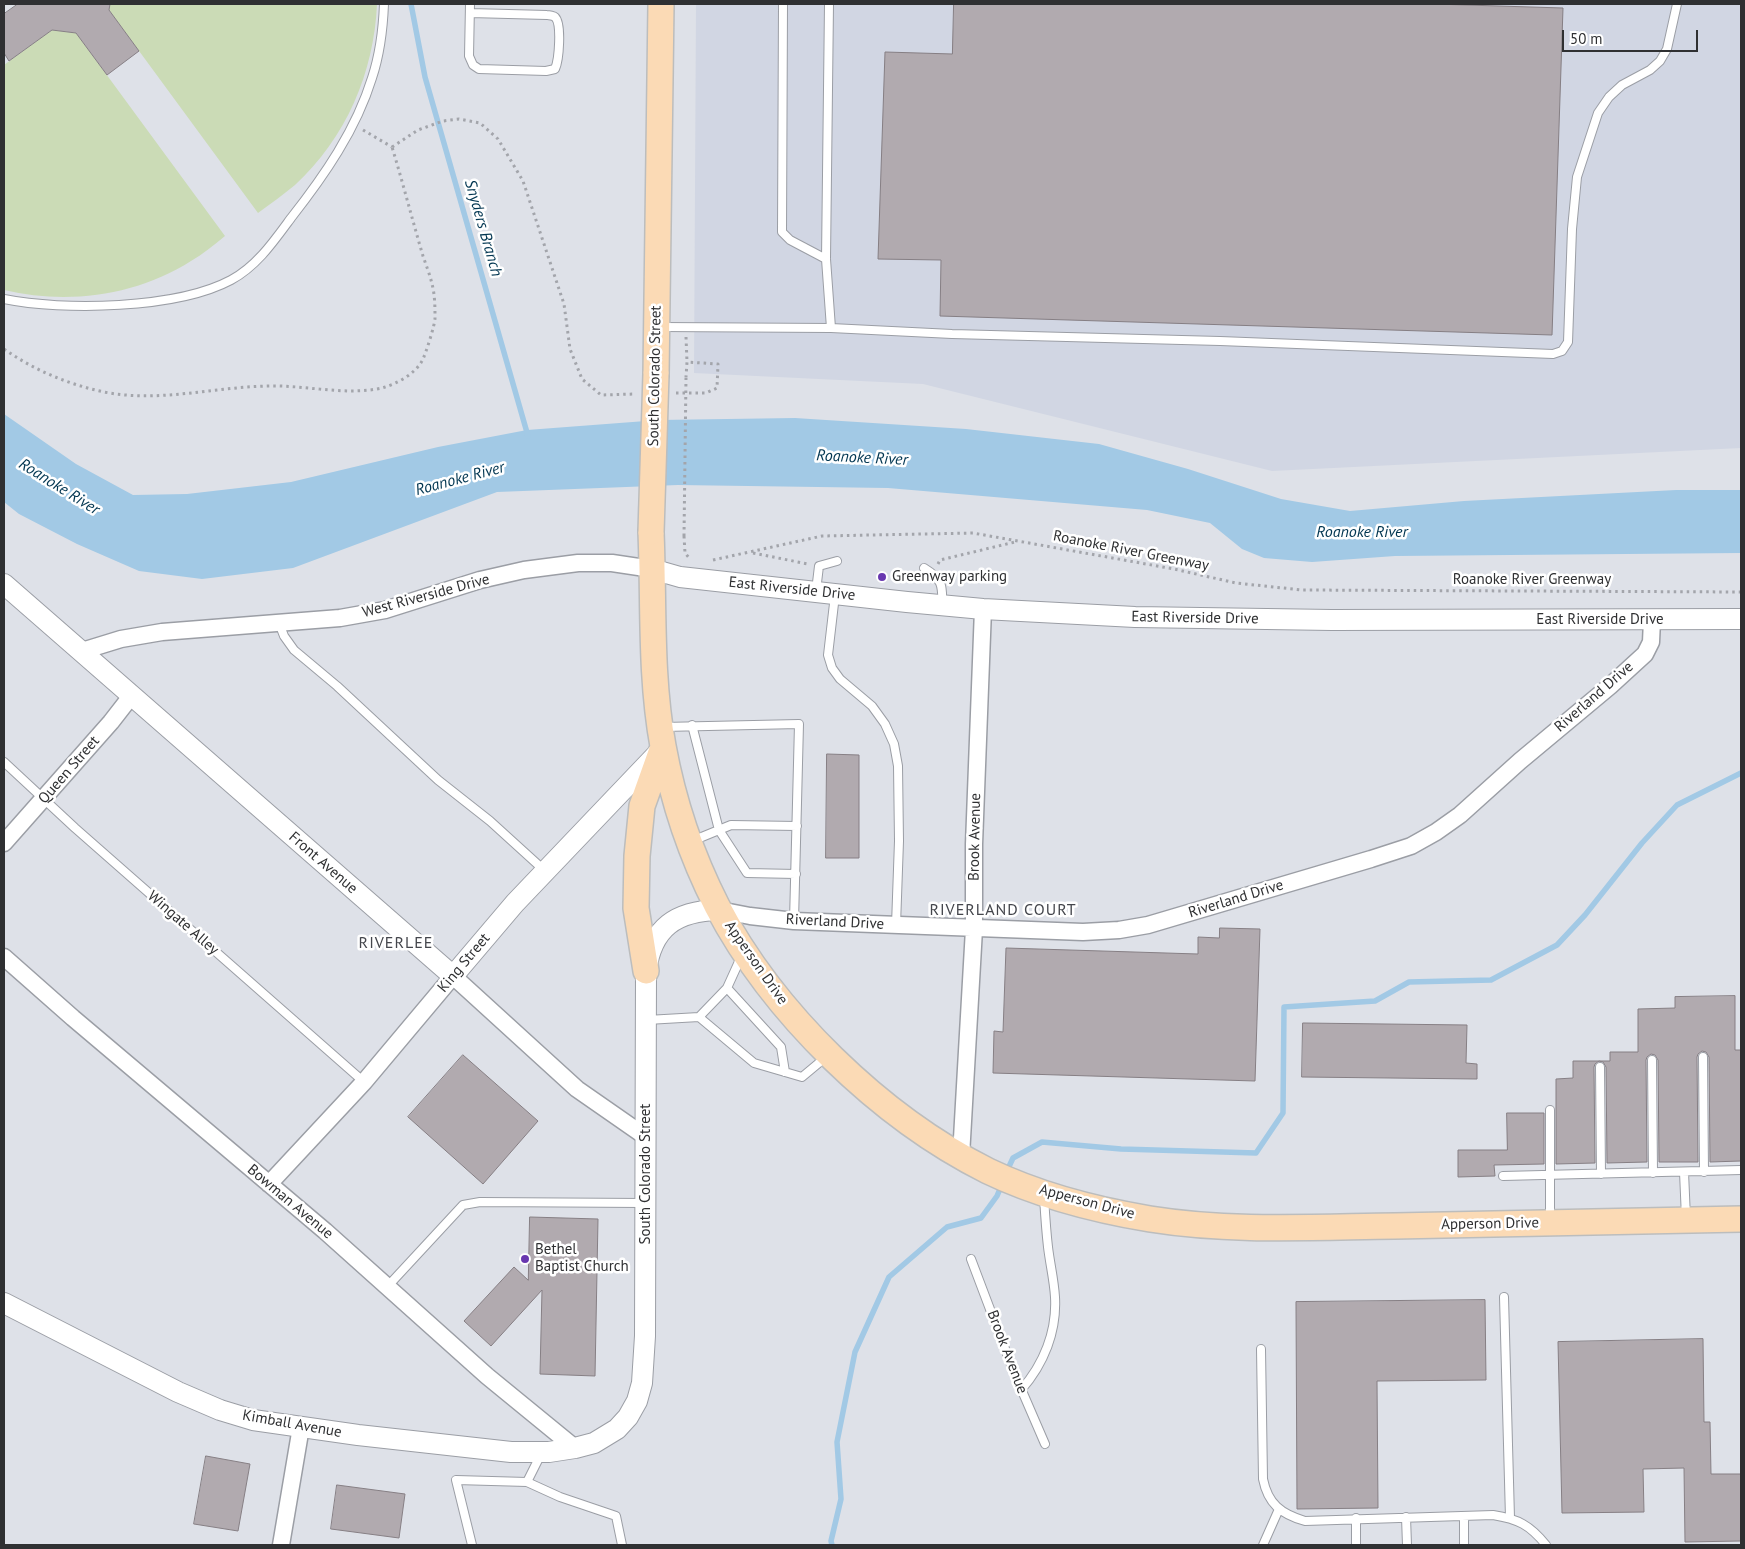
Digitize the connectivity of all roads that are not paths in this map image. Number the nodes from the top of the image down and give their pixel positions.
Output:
1 (384, 4) edge
2 (470, 4) edge
3 (661, 4) edge
4 (783, 4) edge
5 (829, 4) edge
6 (1677, 4) edge
7 (470, 13) junction
8 (826, 259) junction
9 (4, 299) edge
10 (656, 327) junction
11 (831, 328) junction
12 (838, 561) dead end
13 (924, 568) dead end
14 (652, 569) junction
15 (4, 584) edge
16 (826, 592) junction
17 (942, 605) junction
18 (984, 609) junction
19 (1741, 619) edge
20 (1652, 620) junction
21 (279, 623) junction
22 (82, 651) junction
23 (132, 694) junction
24 (692, 725) junction
25 (662, 737) junction
26 (4, 762) edge
27 (44, 798) junction
28 (797, 826) junction
29 (720, 830) junction
30 (4, 843) edge
31 (690, 843) junction
32 (545, 871) junction
33 (796, 874) junction
34 (719, 910) junction
35 (794, 921) junction
36 (896, 925) junction
37 (974, 929) junction
38 (744, 951) junction
39 (4, 957) edge
40 (646, 971) junction
41 (453, 976) junction
42 (727, 988) junction
43 (699, 1017) junction
44 (646, 1020) junction
45 (829, 1054) junction
46 (1703, 1057) dead end
47 (1652, 1060) dead end
48 (1600, 1067) dead end
49 (785, 1072) junction
50 (364, 1082) junction
51 (1550, 1110) dead end
52 (646, 1137) junction
53 (961, 1156) junction
54 (1741, 1170) edge
55 (1684, 1172) junction
56 (1704, 1172) junction
57 (1654, 1173) junction
58 (1601, 1174) junction
59 (1550, 1175) junction
60 (1504, 1176) dead end
61 (270, 1184) junction
62 (1044, 1192) junction
63 (646, 1203) junction
64 (1686, 1220) junction
65 (1741, 1220) edge
66 (1550, 1223) junction
67 (971, 1259) dead end
68 (387, 1287) junction
69 (1504, 1297) dead end
70 (4, 1303) edge
71 (1261, 1348) dead end
72 (1021, 1390) junction
73 (301, 1427) junction
74 (1045, 1444) dead end
75 (575, 1448) junction
76 (542, 1452) junction
77 (527, 1482) junction
78 (1278, 1509) junction
79 (1464, 1516) junction
80 (1406, 1517) junction
81 (1356, 1518) junction
82 (1510, 1518) junction
83 (281, 1545) edge
84 (472, 1545) edge
85 (622, 1545) edge
86 (1263, 1545) edge
87 (1356, 1545) edge
88 (1407, 1545) edge
89 (1464, 1545) edge
90 (1546, 1545) edge

1 - 9 lane
2 - 7 lane
3 - 10 main road, South Colorado Street
4 - 8 lane
5 - 8 lane
6 - 11 lane
7 - 7 lane
8 - 11 lane
10 - 11 lane
10 - 14 main road, South Colorado Street, bridge
12 - 16 lane
13 - 17 lane
14 - 16 street, East Riverside Drive
14 - 21 street, West Riverside Drive
14 - 25 main road, South Colorado Street
15 - 22 street, Front Avenue
16 - 17 street, East Riverside Drive
16 - 36 lane
17 - 18 street, East Riverside Drive
18 - 20 street, East Riverside Drive
18 - 37 street, Brook Avenue
19 - 20 street, East Riverside Drive
20 - 37 street, Riverland Drive
21 - 22 street, West Riverside Drive
21 - 32 lane
22 - 23 street, Front Avenue
23 - 27 street, Queen Street
23 - 41 street, Front Avenue
24 - 25 lane
24 - 28 lane
24 - 29 lane
25 - 31 main road, Apperson Drive
25 - 32 street, King Street
25 - 40 main road
26 - 27 lane, Wingate Alley
27 - 30 street, Queen Street
27 - 50 lane, Wingate Alley
28 - 29 lane
28 - 33 lane
29 - 31 lane
29 - 33 lane
31 - 34 main road, Apperson Drive
32 - 41 street, King Street
33 - 35 lane
34 - 35 street, Riverland Drive
34 - 38 main road, Apperson Drive
34 - 40 street, South Colorado Street
35 - 36 street, Riverland Drive
36 - 37 street, Riverland Drive
37 - 53 street, Brook Avenue
38 - 42 lane
38 - 45 main road, Apperson Drive
39 - 61 street, Bowman Avenue
40 - 44 street, South Colorado Street
41 - 50 street, King Street
41 - 52 street, Front Avenue
42 - 43 lane
42 - 49 lane
43 - 44 lane
43 - 49 lane
44 - 52 street, South Colorado Street
45 - 49 lane
45 - 53 main road, Apperson Drive
46 - 56 lane
47 - 57 lane
48 - 58 lane
50 - 61 street, King Street
51 - 59 lane
52 - 63 street, South Colorado Street
53 - 62 main road, Apperson Drive
54 - 56 lane
55 - 56 lane
55 - 57 lane
55 - 64 lane
57 - 58 lane
58 - 59 lane
59 - 60 lane
59 - 66 lane
61 - 68 street, Bowman Avenue
62 - 66 main road, Apperson Drive
62 - 72 lane
63 - 68 lane
63 - 75 street, South Colorado Street
64 - 65 main road, Apperson Drive
64 - 66 main road, Apperson Drive
67 - 72 lane, Brook Avenue
68 - 75 street, Bowman Avenue
69 - 82 lane
70 - 73 street, Kimball Avenue
71 - 78 lane
72 - 74 lane, Brook Avenue
73 - 76 street, Kimball Avenue
73 - 83 street
75 - 76 street, Kimball Avenue
76 - 77 lane
77 - 84 lane
77 - 85 lane
78 - 81 lane
78 - 86 lane
79 - 80 lane
79 - 82 lane
79 - 89 lane
80 - 81 lane
80 - 88 lane
81 - 87 lane
82 - 90 lane

